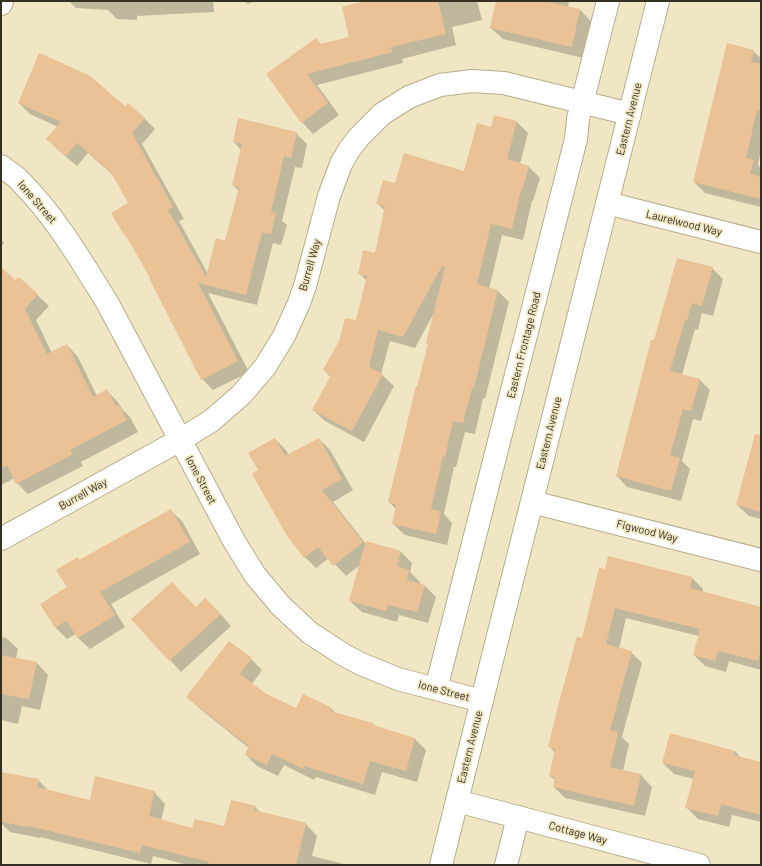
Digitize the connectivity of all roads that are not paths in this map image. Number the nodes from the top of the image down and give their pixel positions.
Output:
1 (2, 1) edge
2 (608, 1) edge
3 (658, 1) edge
4 (1, 4) edge
5 (582, 102) junction
6 (630, 114) junction
7 (1, 166) edge
8 (607, 203) junction
9 (761, 242) edge
10 (180, 440) junction
11 (532, 502) junction
12 (1, 539) edge
13 (761, 560) edge
14 (436, 689) junction
15 (482, 701) junction
16 (457, 801) junction
17 (518, 817) junction
18 (441, 865) edge
19 (506, 865) edge
20 (699, 865) edge

1 - 4 street
2 - 5 street, Eastern Frontage Road
3 - 6 street, Eastern Avenue
5 - 6 street, Burrell Way
5 - 10 street, Burrell Way
5 - 14 street, Eastern Frontage Road
6 - 8 street, Eastern Avenue
7 - 10 street, Ione Street
8 - 9 street, Laurelwood Way
8 - 11 street, Eastern Avenue
10 - 12 street, Burrell Way
10 - 14 street, Ione Street
11 - 13 street, Figwood Way
11 - 15 street, Eastern Avenue
14 - 15 street, Ione Street
15 - 16 street, Eastern Avenue
16 - 17 street, Cottage Way
16 - 18 street, Eastern Avenue
17 - 19 street
17 - 20 street, Cottage Way

